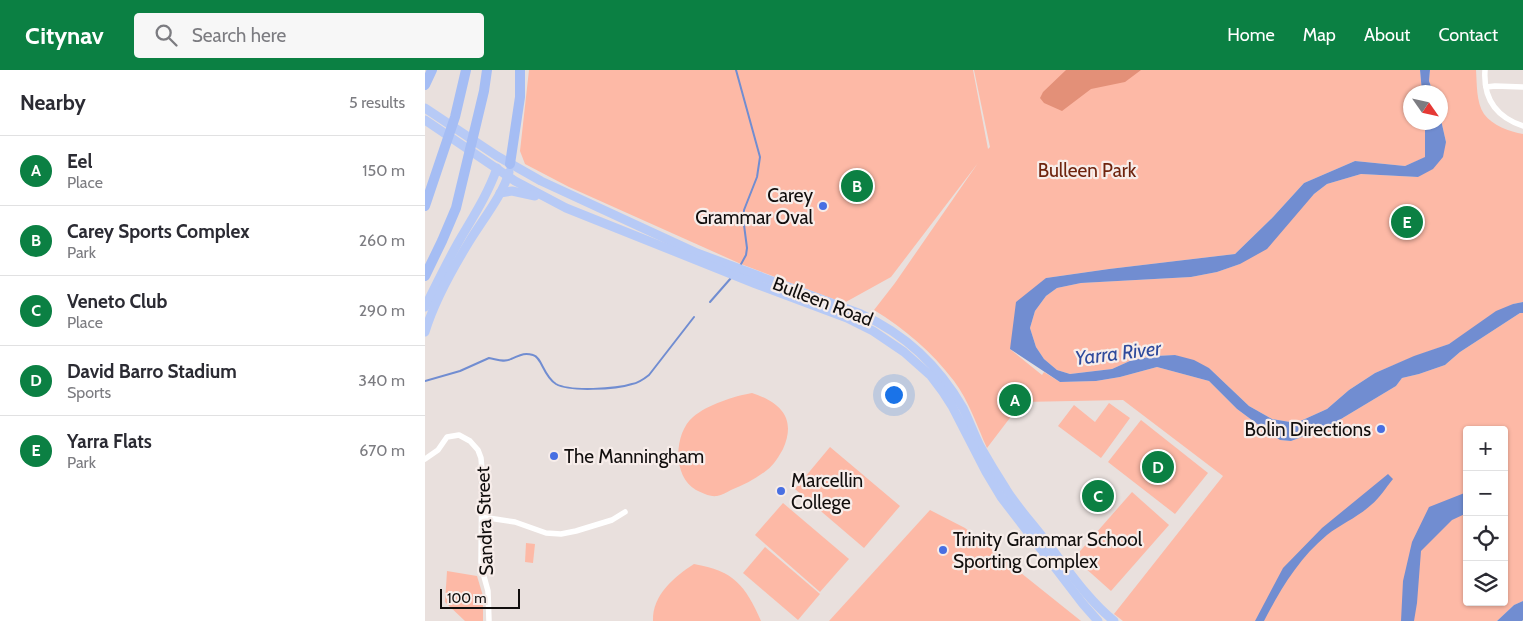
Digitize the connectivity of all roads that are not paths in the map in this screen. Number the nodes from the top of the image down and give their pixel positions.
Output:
1 (432, 70) edge
2 (466, 70) edge
3 (487, 70) edge
4 (520, 70) edge
5 (1485, 70) edge
6 (425, 85) edge
7 (1487, 87) junction
8 (1523, 87) edge
9 (426, 109) edge
10 (425, 120) edge
11 (1523, 126) edge
12 (484, 154) junction
13 (510, 164) junction
14 (497, 168) junction
15 (508, 176) junction
16 (500, 193) junction
17 (547, 199) junction
18 (425, 206) edge
19 (425, 276) edge
20 (757, 281) junction
21 (425, 307) edge
22 (425, 332) edge
23 (425, 454) edge
24 (433, 454) junction
25 (425, 458) edge
26 (625, 512) dead end
27 (482, 518) junction
28 (489, 621) edge
29 (1099, 621) edge
30 (1114, 621) edge

1 - 6 highway
2 - 18 highway
3 - 19 highway
4 - 13 highway
5 - 7 street
7 - 8 street
7 - 11 street
9 - 12 highway, Bulleen Road
10 - 12 highway, Bulleen Road
12 - 13 highway, Bulleen Road
12 - 14 highway, Bulleen Road
13 - 15 highway
13 - 20 highway, Bulleen Road
14 - 15 highway, Bulleen Road
14 - 21 highway
15 - 16 highway
15 - 17 highway, Bulleen Road
16 - 17 highway
16 - 22 highway
17 - 20 highway, Bulleen Road
20 - 29 highway, Bulleen Road
20 - 30 highway, Bulleen Road
23 - 24 street
24 - 25 street, Sandra Street
24 - 27 street, Sandra Street
26 - 27 street
27 - 28 street, Sandra Street

